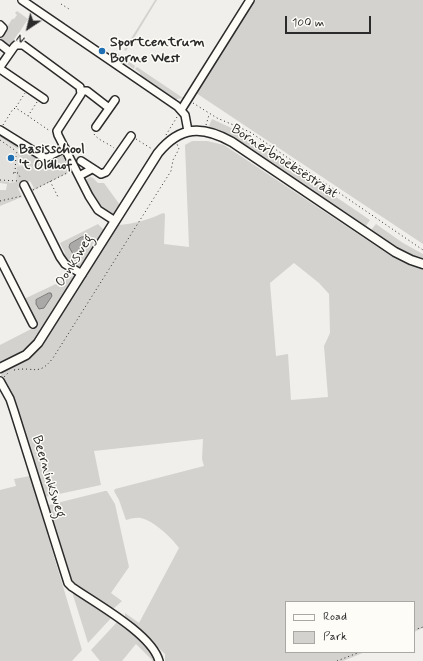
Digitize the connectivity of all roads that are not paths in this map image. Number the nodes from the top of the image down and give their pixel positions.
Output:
1 (22, 0) edge
2 (250, 0) edge
3 (0, 25) edge
4 (0, 33) edge
5 (0, 44) edge
6 (10, 52) junction
7 (0, 68) edge
8 (81, 91) junction
9 (43, 98) road end
10 (115, 100) dead end
11 (110, 108) junction
12 (181, 110) junction
13 (96, 126) road end
14 (0, 129) edge
15 (188, 131) junction
16 (131, 136) road end
17 (65, 148) junction
18 (81, 161) dead end
19 (92, 169) junction
20 (79, 176) junction
21 (24, 185) dead end
22 (115, 221) junction
23 (1, 263) edge
24 (423, 264) edge
25 (82, 274) junction
26 (33, 324) dead end
27 (0, 368) edge
28 (1, 384) edge
29 (159, 661) edge

1 - 12 street
2 - 12 street
3 - 4 street
5 - 6 street
6 - 7 street
6 - 8 street
7 - 9 street
8 - 11 street
8 - 17 street
10 - 11 street
11 - 13 street
12 - 15 street
14 - 17 street
15 - 22 main road, Oonksweg
15 - 24 main road, Bornerbroeksestraat
16 - 19 street
17 - 20 street
18 - 19 street
19 - 20 street
20 - 22 street
21 - 25 street
22 - 25 main road, Oonksweg
23 - 26 street
25 - 27 main road, Oonksweg
28 - 29 street, Beerninksweg

